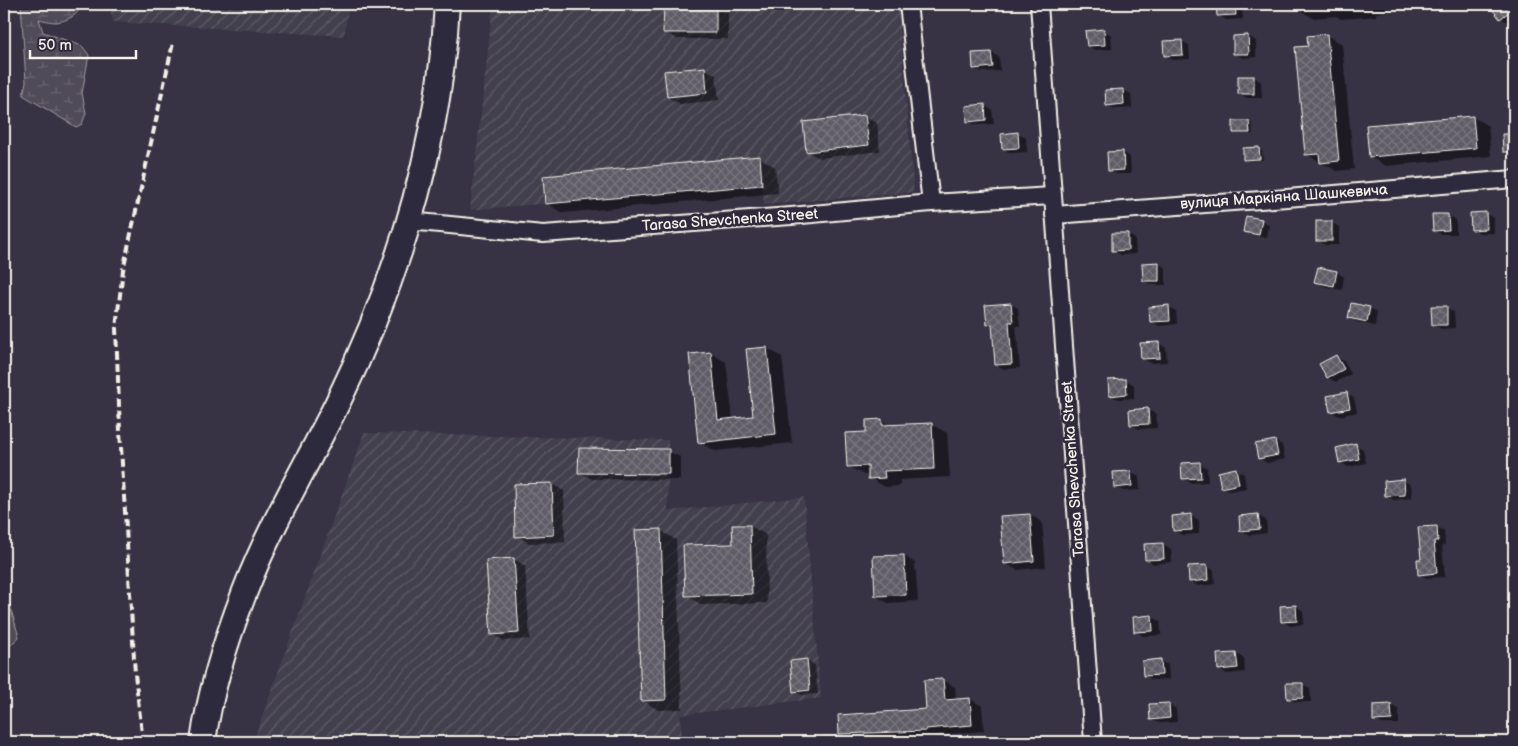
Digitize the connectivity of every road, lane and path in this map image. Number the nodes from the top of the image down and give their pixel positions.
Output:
1 (447, 4) edge
2 (908, 4) edge
3 (1039, 4) edge
4 (1514, 178) edge
5 (1052, 196) junction
6 (931, 203) junction
7 (1054, 214) junction
8 (409, 221) junction
9 (203, 742) edge
10 (1093, 742) edge

1 - 8 highway
2 - 6 street
3 - 5 street, Tarasa Shevchenka Street
4 - 7 street, вулиця Маркіяна Шашкевича
5 - 6 street, Tarasa Shevchenka Street
5 - 7 street, Tarasa Shevchenka Street
6 - 8 street, Tarasa Shevchenka Street
7 - 10 street, Tarasa Shevchenka Street
8 - 9 highway

